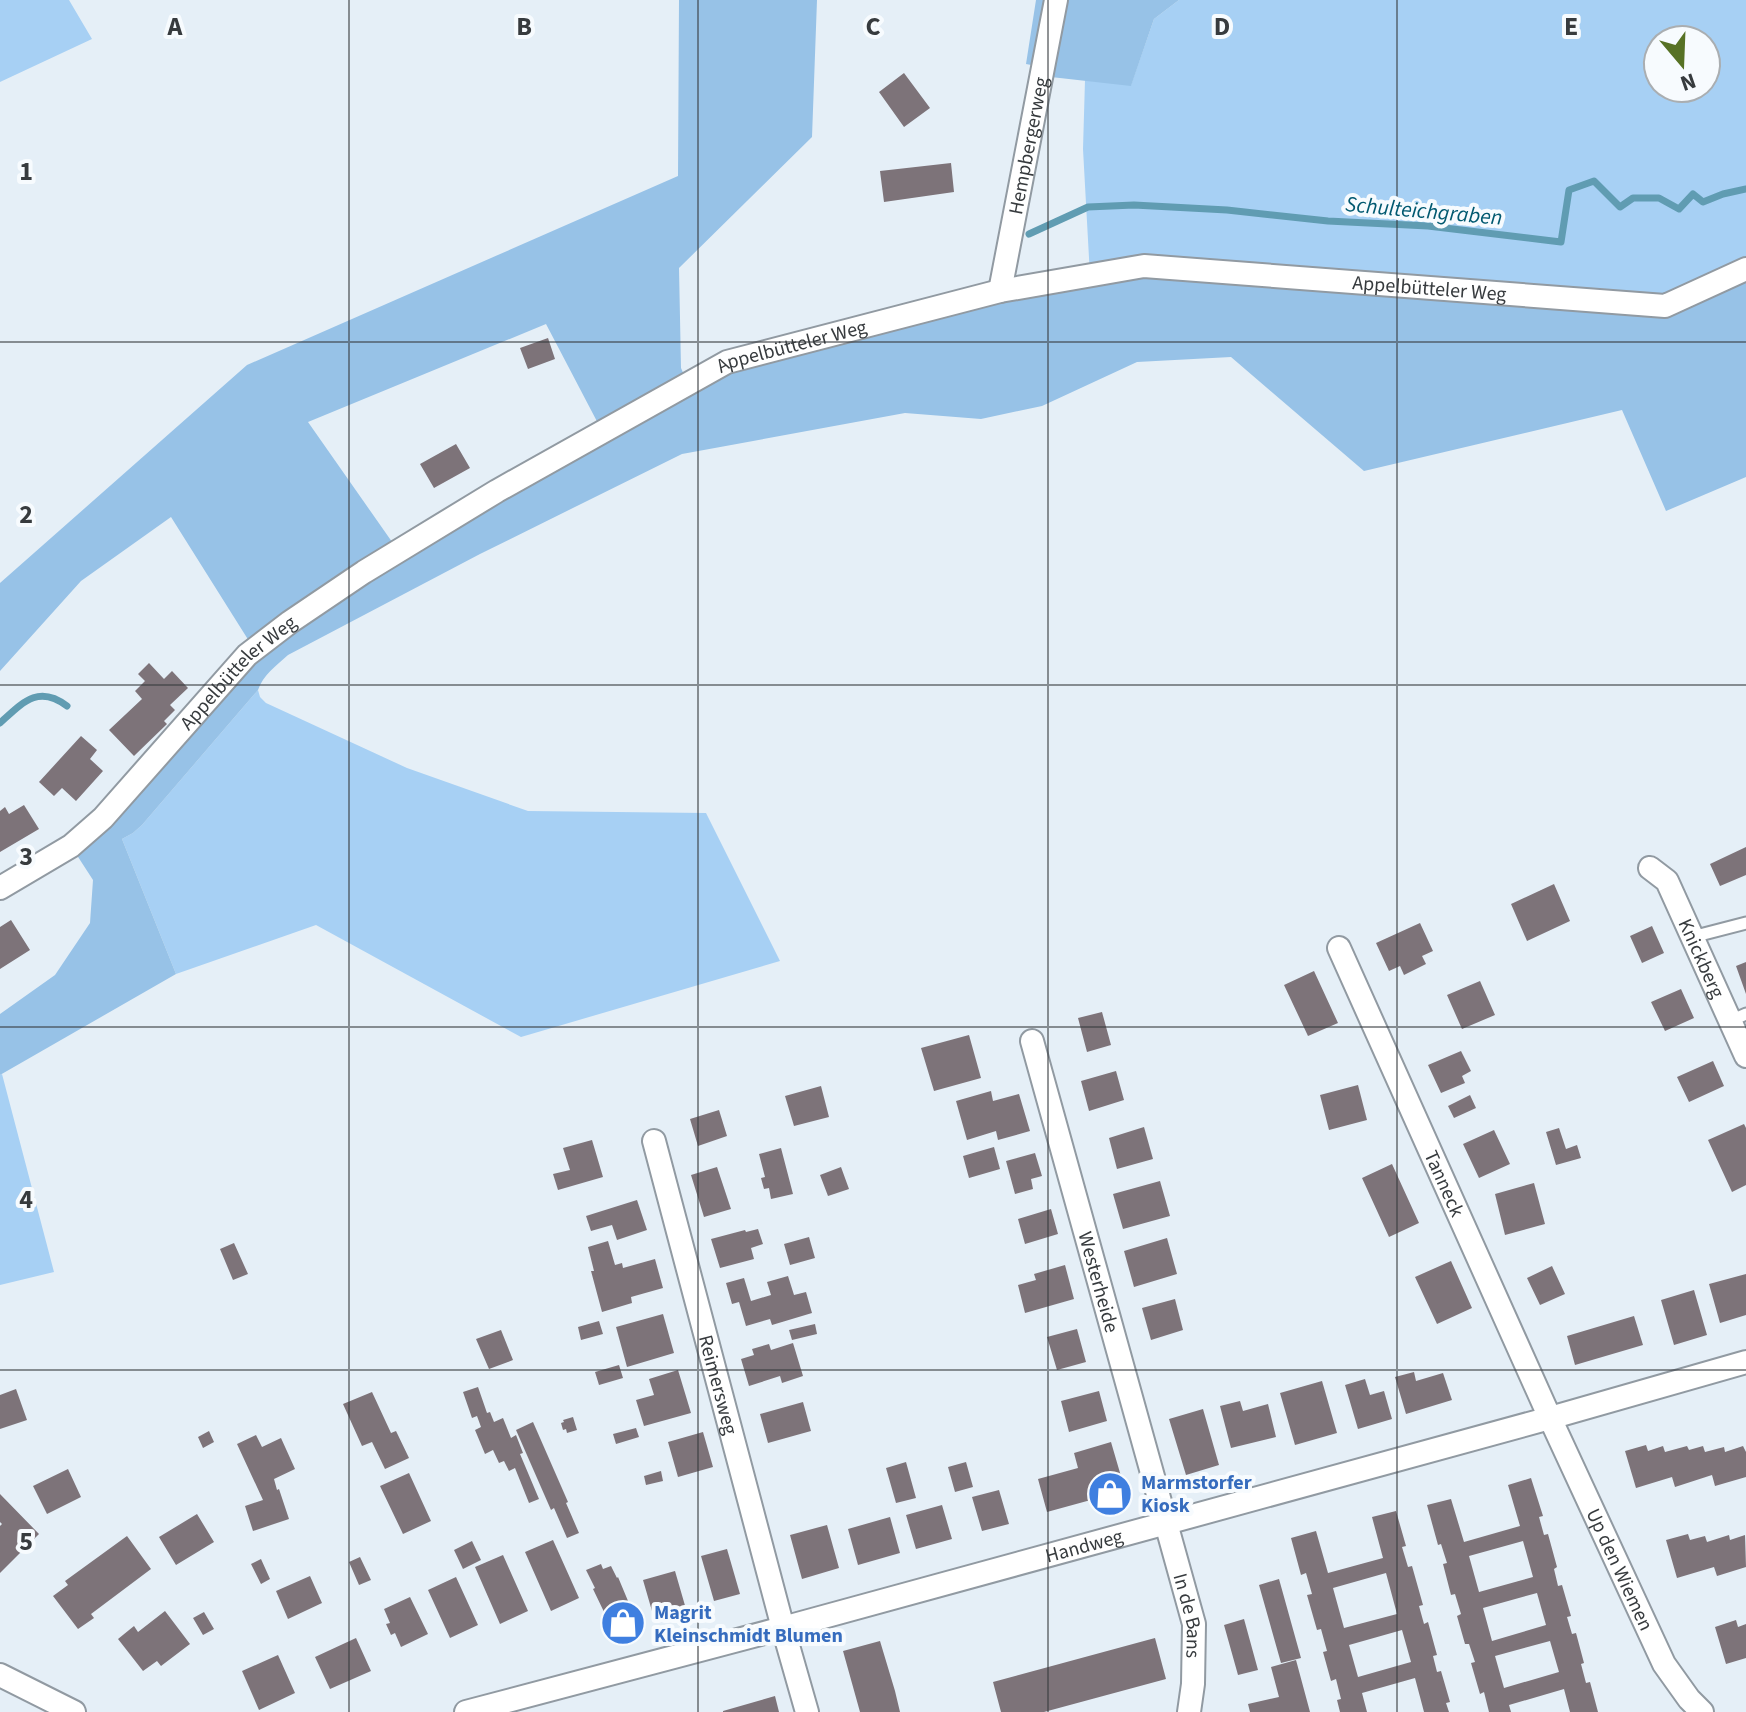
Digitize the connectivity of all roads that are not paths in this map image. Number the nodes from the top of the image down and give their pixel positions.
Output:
1 (1056, 0) edge
2 (1746, 269) edge
3 (1000, 291) junction
4 (1650, 868) dead end
5 (0, 888) edge
6 (1746, 923) edge
7 (1692, 937) junction
8 (1339, 948) dead end
9 (1738, 1018) edge
10 (1032, 1041) dead end
11 (1746, 1056) edge
12 (654, 1141) dead end
13 (1746, 1362) edge
14 (1550, 1418) junction
15 (1166, 1523) junction
16 (783, 1628) junction
17 (0, 1675) edge
18 (74, 1712) edge
19 (466, 1712) edge
20 (807, 1712) edge
21 (1189, 1712) edge
22 (1702, 1712) edge

1 - 3 street, Hempbergerweg
2 - 3 street, Appelbütteler Weg
3 - 5 street, Appelbütteler Weg
4 - 7 street, Knickberg
6 - 7 lane
7 - 9 street, Knickberg
8 - 14 street, Tanneck
9 - 11 street, Knickberg
10 - 15 street, Westerheide
12 - 16 street, Reimersweg
13 - 14 street, Handweg
14 - 15 street, Handweg
14 - 22 street, Up den Wiemen
15 - 16 street, Handweg
15 - 21 street, In de Bans
16 - 19 street, Handweg
16 - 20 street, Reimersweg
17 - 18 street

